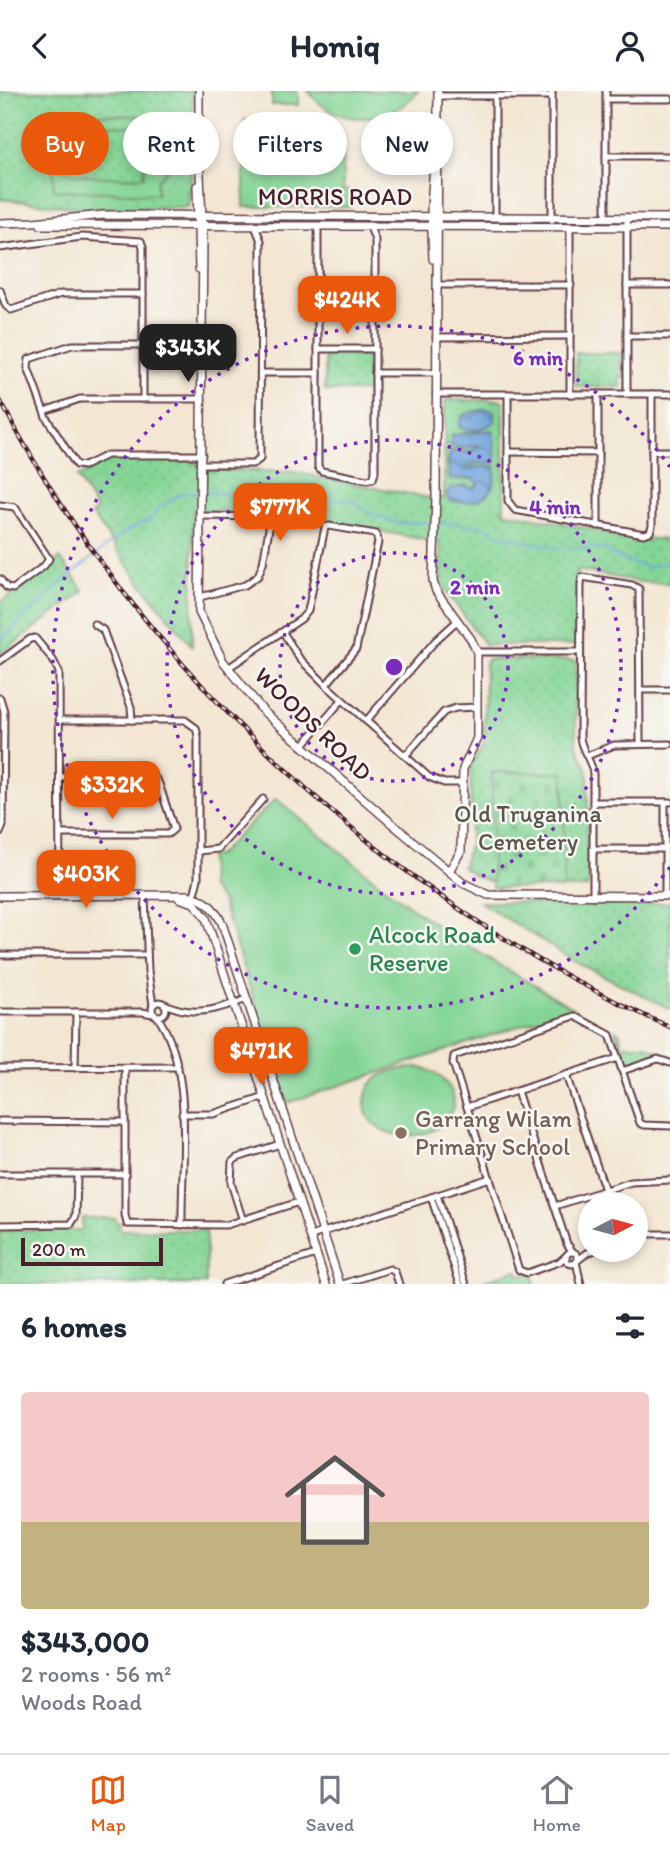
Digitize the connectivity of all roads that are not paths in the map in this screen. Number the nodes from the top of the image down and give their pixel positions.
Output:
1 (200, 91) edge
2 (606, 91) edge
3 (438, 94) edge
4 (552, 94) edge
5 (495, 96) junction
6 (606, 99) junction
7 (670, 99) edge
8 (606, 156) junction
9 (670, 156) edge
10 (200, 215) junction
11 (92, 216) junction
12 (318, 216) junction
13 (434, 217) junction
14 (495, 217) junction
15 (552, 217) junction
16 (606, 218) junction
17 (627, 218) junction
18 (670, 218) edge
19 (0, 224) edge
20 (93, 226) junction
21 (200, 226) junction
22 (255, 226) junction
23 (269, 226) junction
24 (318, 227) junction
25 (370, 227) junction
26 (384, 227) junction
27 (435, 227) junction
28 (552, 227) junction
29 (570, 227) junction
30 (627, 227) junction
31 (670, 227) edge
32 (375, 240) junction
33 (261, 241) junction
34 (0, 248) edge
35 (437, 285) junction
36 (570, 285) junction
37 (627, 285) junction
38 (670, 285) edge
39 (0, 290) edge
40 (143, 294) junction
41 (570, 336) junction
42 (627, 336) junction
43 (436, 337) junction
44 (670, 337) edge
45 (143, 345) junction
46 (318, 349) junction
47 (375, 349) junction
48 (261, 373) junction
49 (318, 373) junction
50 (375, 373) junction
51 (436, 373) junction
52 (436, 394) junction
53 (508, 394) junction
54 (570, 394) junction
55 (598, 394) junction
56 (627, 394) junction
57 (652, 394) junction
58 (670, 394) edge
59 (143, 399) junction
60 (202, 399) junction
61 (44, 411) junction
62 (652, 451) junction
63 (670, 451) edge
64 (508, 453) junction
65 (598, 453) junction
66 (202, 455) junction
67 (202, 464) junction
68 (0, 505) edge
69 (201, 515) junction
70 (598, 526) junction
71 (0, 579) edge
72 (200, 597) junction
73 (457, 621) junction
74 (94, 624) dead end
75 (283, 632) junction
76 (477, 652) junction
77 (580, 652) junction
78 (0, 661) edge
79 (228, 669) junction
80 (326, 685) junction
81 (640, 690) junction
82 (670, 690) edge
83 (0, 698) edge
84 (342, 700) junction
85 (477, 708) junction
86 (60, 720) junction
87 (132, 720) junction
88 (366, 721) junction
89 (640, 744) junction
90 (670, 744) edge
91 (302, 746) junction
92 (405, 756) junction
93 (587, 757) junction
94 (60, 777) junction
95 (462, 783) junction
96 (263, 799) dead end
97 (593, 802) junction
98 (668, 802) edge
99 (0, 833) edge
100 (60, 834) junction
101 (593, 849) junction
102 (665, 849) junction
103 (198, 851) junction
104 (449, 871) junction
105 (0, 896) edge
106 (60, 896) junction
107 (145, 896) junction
108 (593, 896) junction
109 (668, 896) edge
110 (193, 899) junction
111 (0, 955) edge
112 (147, 955) junction
113 (247, 999) junction
114 (234, 1003) junction
115 (157, 1004) junction
116 (178, 1010) junction
117 (0, 1012) edge
118 (76, 1012) junction
119 (142, 1012) junction
120 (165, 1013) junction
121 (155, 1015) junction
122 (164, 1028) junction
123 (618, 1058) junction
124 (670, 1063) edge
125 (178, 1067) junction
126 (0, 1068) edge
127 (75, 1068) junction
128 (125, 1069) junction
129 (622, 1071) junction
130 (566, 1075) junction
131 (517, 1091) junction
132 (265, 1097) junction
133 (467, 1107) junction
134 (182, 1114) junction
135 (0, 1121) edge
136 (125, 1122) junction
137 (670, 1126) edge
138 (280, 1144) junction
139 (0, 1174) edge
140 (125, 1174) junction
141 (77, 1175) junction
142 (489, 1178) junction
143 (670, 1180) edge
144 (605, 1190) junction
145 (434, 1196) junction
146 (299, 1202) junction
147 (555, 1206) junction
148 (243, 1221) junction
149 (0, 1225) edge
150 (182, 1225) junction
151 (323, 1232) junction
152 (648, 1234) edge
153 (670, 1234) edge
154 (311, 1236) junction
155 (567, 1244) junction
156 (574, 1252) junction
157 (578, 1252) edge
158 (316, 1254) junction
159 (566, 1255) junction
160 (578, 1259) edge
161 (559, 1262) junction
162 (573, 1262) junction
163 (458, 1269) junction
164 (224, 1284) edge
165 (326, 1284) edge
166 (341, 1284) edge
167 (399, 1284) edge
168 (460, 1284) edge
169 (466, 1284) edge
170 (581, 1284) edge

1 - 10 street, WOODS ROAD
2 - 6 street
3 - 5 street
3 - 13 street
4 - 5 street
4 - 15 street
5 - 14 street
6 - 7 street
6 - 8 street
8 - 9 street
8 - 16 street
10 - 11 street, MORRIS ROAD
10 - 12 street, MORRIS ROAD
10 - 21 street, WOODS ROAD
11 - 19 street, MORRIS ROAD
11 - 20 street
12 - 13 street, MORRIS ROAD
12 - 24 street
13 - 14 street, MORRIS ROAD
13 - 27 street
14 - 15 street, MORRIS ROAD
15 - 16 street, MORRIS ROAD
15 - 28 street
16 - 17 street, MORRIS ROAD
17 - 18 street, MORRIS ROAD
17 - 30 street
19 - 20 street, MORRIS ROAD
20 - 21 street, MORRIS ROAD
21 - 22 street, MORRIS ROAD
21 - 60 street, WOODS ROAD
22 - 23 street, MORRIS ROAD
22 - 33 street
23 - 24 street, MORRIS ROAD
23 - 33 street
24 - 25 street, MORRIS ROAD
24 - 46 street
25 - 26 street, MORRIS ROAD
25 - 32 street
26 - 27 street, MORRIS ROAD
26 - 32 street
27 - 28 street, MORRIS ROAD
27 - 35 street
28 - 29 street, MORRIS ROAD
29 - 30 street, MORRIS ROAD
29 - 36 street
30 - 31 street, MORRIS ROAD
30 - 37 street
32 - 47 street
33 - 48 street
34 - 40 street
35 - 36 street
35 - 43 street
36 - 41 street
37 - 38 street
37 - 42 street
39 - 40 street
40 - 45 street
41 - 43 street
41 - 54 street
42 - 44 street
42 - 56 street
43 - 51 street
45 - 59 street
45 - 61 street
46 - 47 street
46 - 49 street
47 - 50 street
48 - 49 street
48 - 67 street
49 - 50 street
50 - 51 street
51 - 52 street
52 - 53 street
52 - 73 street
53 - 54 street
53 - 64 street
54 - 55 street
55 - 56 street
55 - 65 street
56 - 57 street
57 - 58 street
57 - 62 street
59 - 60 street
59 - 61 street
60 - 66 street, WOODS ROAD
61 - 66 street
62 - 63 street
62 - 70 street
64 - 65 street
64 - 70 street
65 - 70 street
66 - 67 street, WOODS ROAD
67 - 69 street, WOODS ROAD
68 - 71 street
69 - 72 street, WOODS ROAD
69 - 72 street
72 - 79 street, WOODS ROAD
73 - 76 street
73 - 88 street
74 - 87 street
75 - 79 street
75 - 80 street
75 - 80 street
76 - 77 street
76 - 85 street
77 - 81 street
77 - 93 street
78 - 86 street
79 - 91 street, WOODS ROAD
80 - 84 street
81 - 82 street
81 - 89 street
83 - 99 street
84 - 88 street
84 - 91 street
85 - 92 street
85 - 95 street
86 - 87 street
86 - 94 street
87 - 103 street
88 - 92 street
89 - 90 street
89 - 93 street
91 - 104 street, WOODS ROAD
92 - 95 street
93 - 97 street
94 - 100 street
94 - 100 street
95 - 104 street
96 - 103 street
97 - 98 street
97 - 101 street
98 - 102 street
100 - 106 street
101 - 102 street
101 - 108 street
102 - 109 street
103 - 110 street
104 - 108 street, WOODS ROAD
105 - 106 street
106 - 107 street
107 - 110 street
107 - 112 street
108 - 109 street, WOODS ROAD
110 - 113 street
110 - 114 street
111 - 112 street
112 - 115 street
113 - 114 street
113 - 151 street
114 - 116 street
114 - 132 street
115 - 116 street
115 - 119 street
115 - 120 street
115 - 121 street
116 - 120 street
117 - 118 street
118 - 119 street
118 - 127 street
119 - 121 street
120 - 121 street
120 - 122 street
121 - 122 street
122 - 125 street
123 - 129 street
123 - 130 street
123 - 133 street
124 - 129 street
125 - 128 street
125 - 134 street
126 - 127 street
127 - 128 street
128 - 136 street
129 - 137 street
130 - 131 street
130 - 144 street
131 - 133 street
131 - 147 street
132 - 134 street
132 - 138 street
133 - 142 street
134 - 150 street
135 - 136 street
136 - 140 street
138 - 146 street
138 - 148 street
139 - 141 street
140 - 141 street
140 - 150 street
141 - 149 street
142 - 145 street
142 - 161 street
143 - 144 street
144 - 147 street
145 - 151 street
145 - 163 street
146 - 148 street
146 - 154 street
147 - 155 street
148 - 150 street
151 - 154 street
151 - 166 street
152 - 153 street
154 - 158 street
155 - 156 street
155 - 159 street
156 - 157 street
156 - 159 street
156 - 162 street
158 - 164 street
158 - 165 street
159 - 161 street
159 - 162 street
160 - 162 street
161 - 162 street
162 - 170 street
163 - 168 street
163 - 169 street
166 - 167 street

